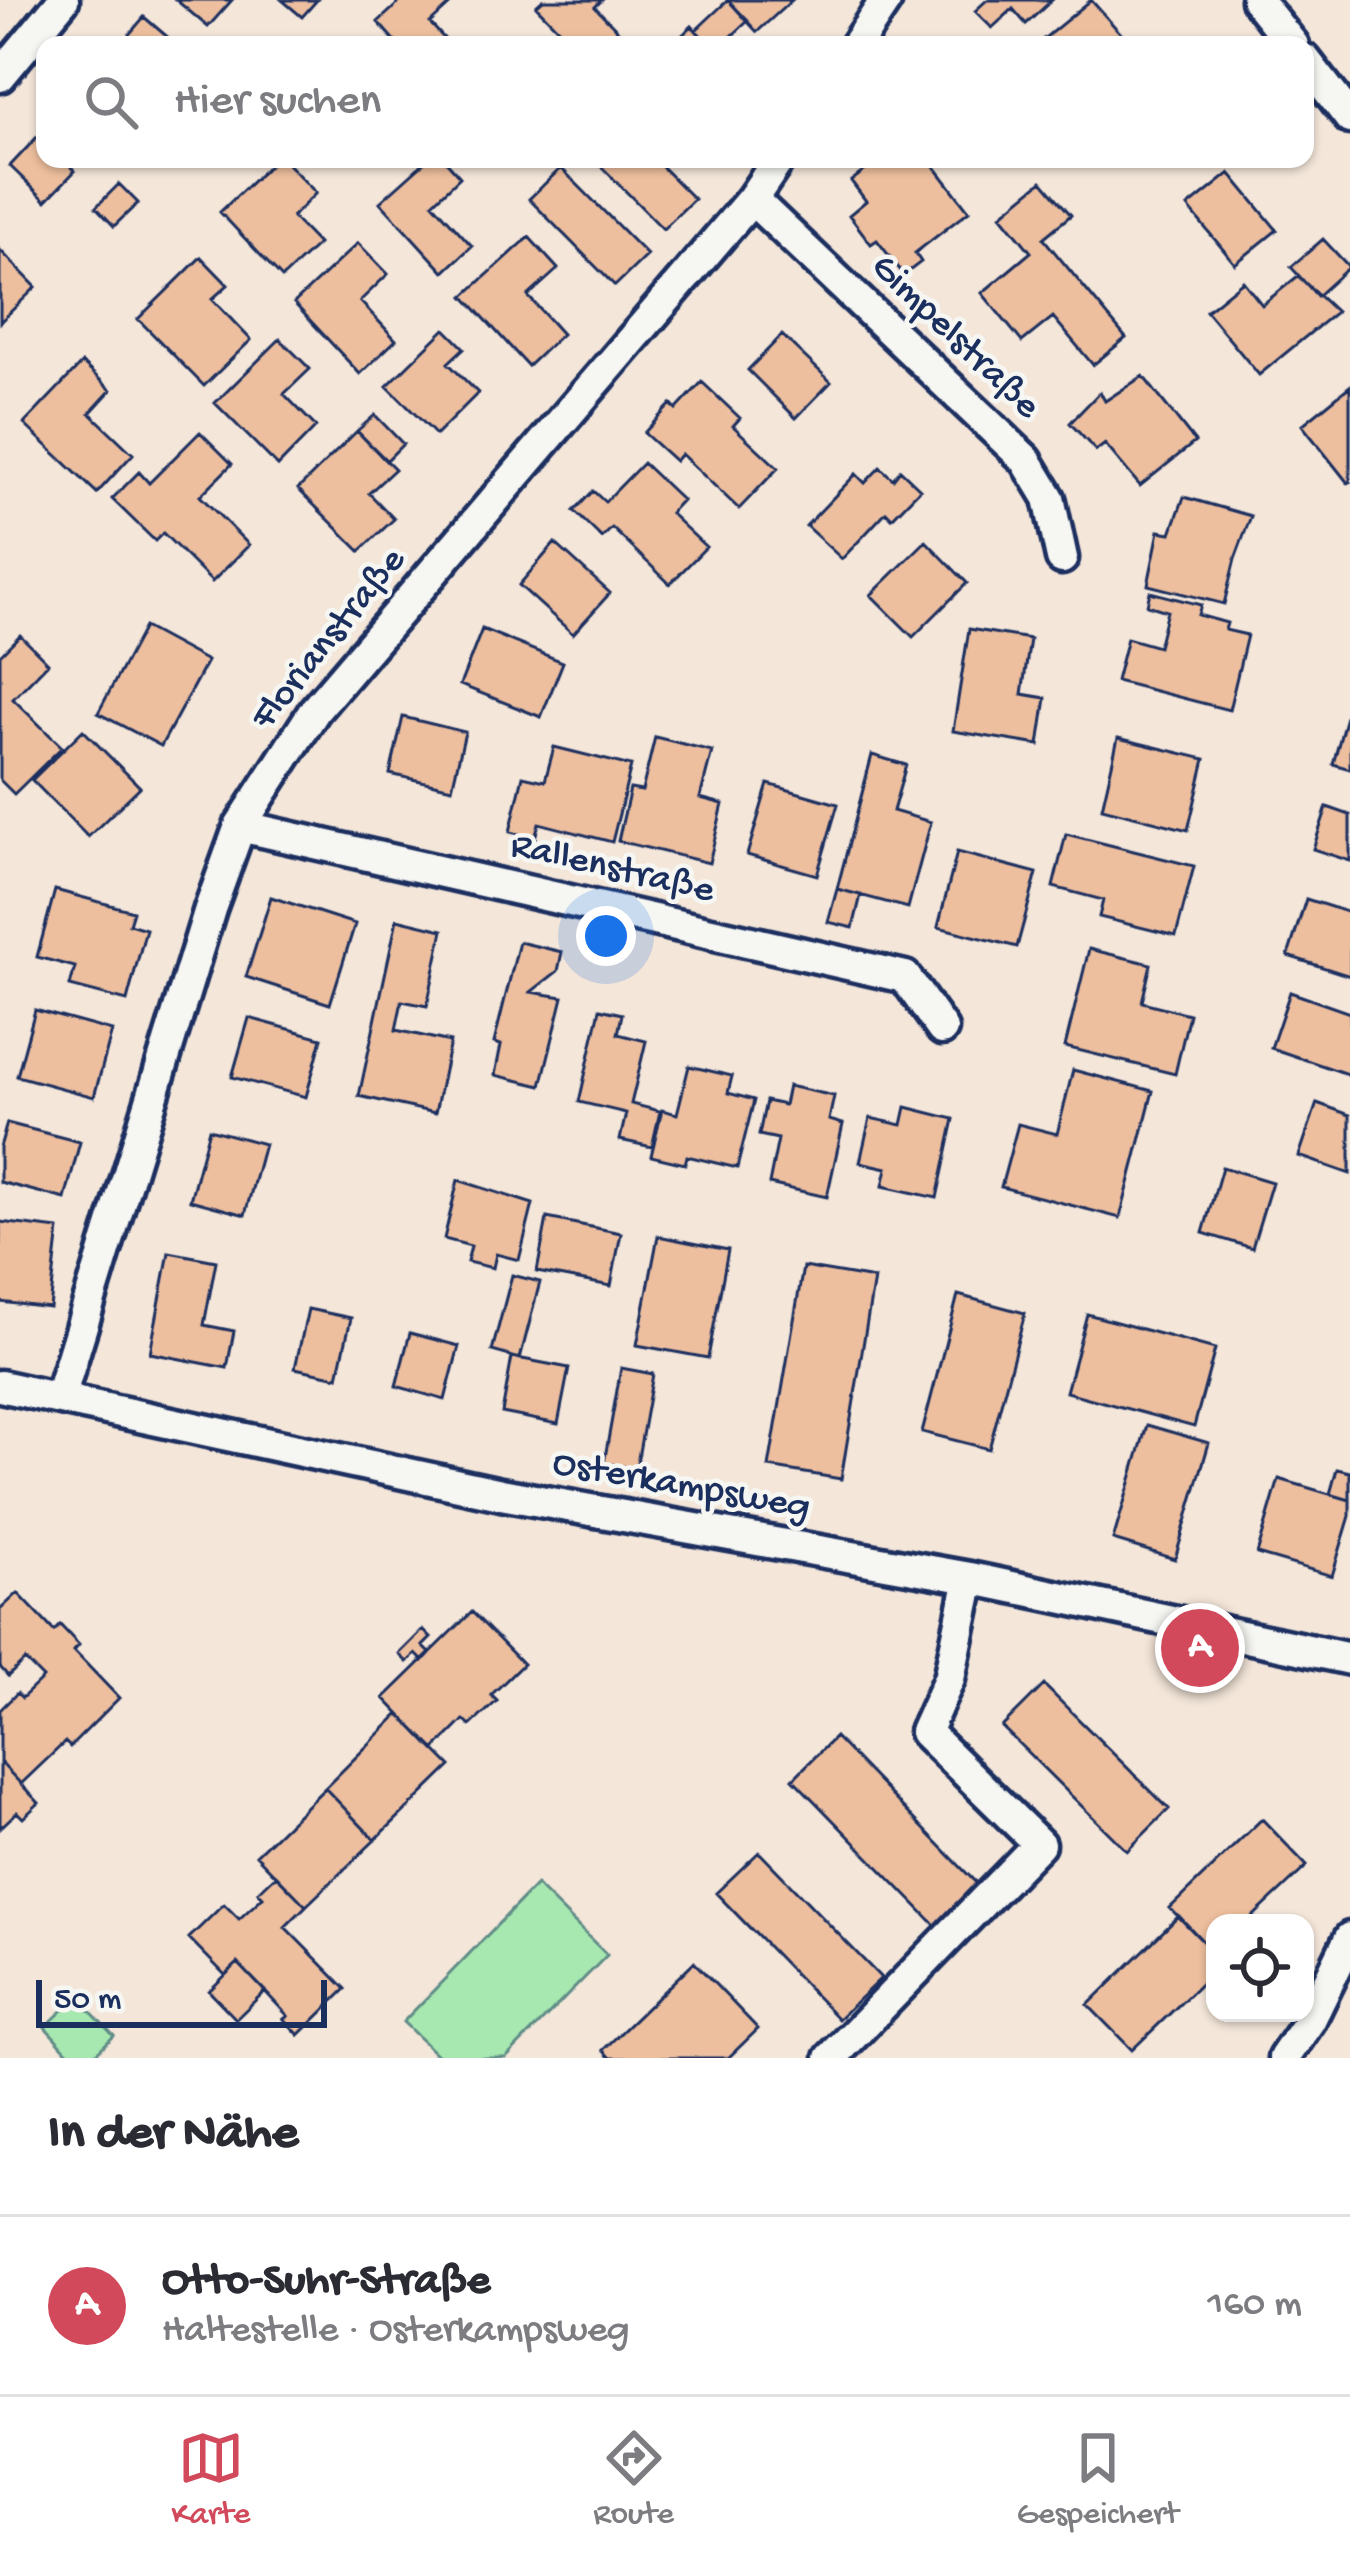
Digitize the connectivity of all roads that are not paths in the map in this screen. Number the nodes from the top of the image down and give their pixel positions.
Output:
1 (63, 0) edge
2 (886, 0) edge
3 (1257, 0) edge
4 (862, 36) edge
5 (1286, 36) edge
6 (1314, 72) edge
7 (0, 76) edge
8 (1350, 118) edge
9 (773, 168) edge
10 (752, 199) junction
11 (1063, 558) dead end
12 (240, 826) junction
13 (942, 1029) dead end
14 (0, 1386) edge
15 (60, 1396) junction
16 (970, 1578) junction
17 (1350, 1659) edge
18 (1350, 1938) edge
19 (831, 2058) edge
20 (1284, 2058) edge

1 - 7 street
2 - 4 street
3 - 5 street
6 - 8 street
9 - 10 street, Florianstraße
10 - 11 street, Gimpelstraße
10 - 12 street, Florianstraße
12 - 13 street, Rallenstraße
12 - 15 street, Florianstraße
14 - 15 street, Osterkampsweg
15 - 16 street, Osterkampsweg
16 - 17 street, Osterkampsweg
16 - 19 street
18 - 20 street

